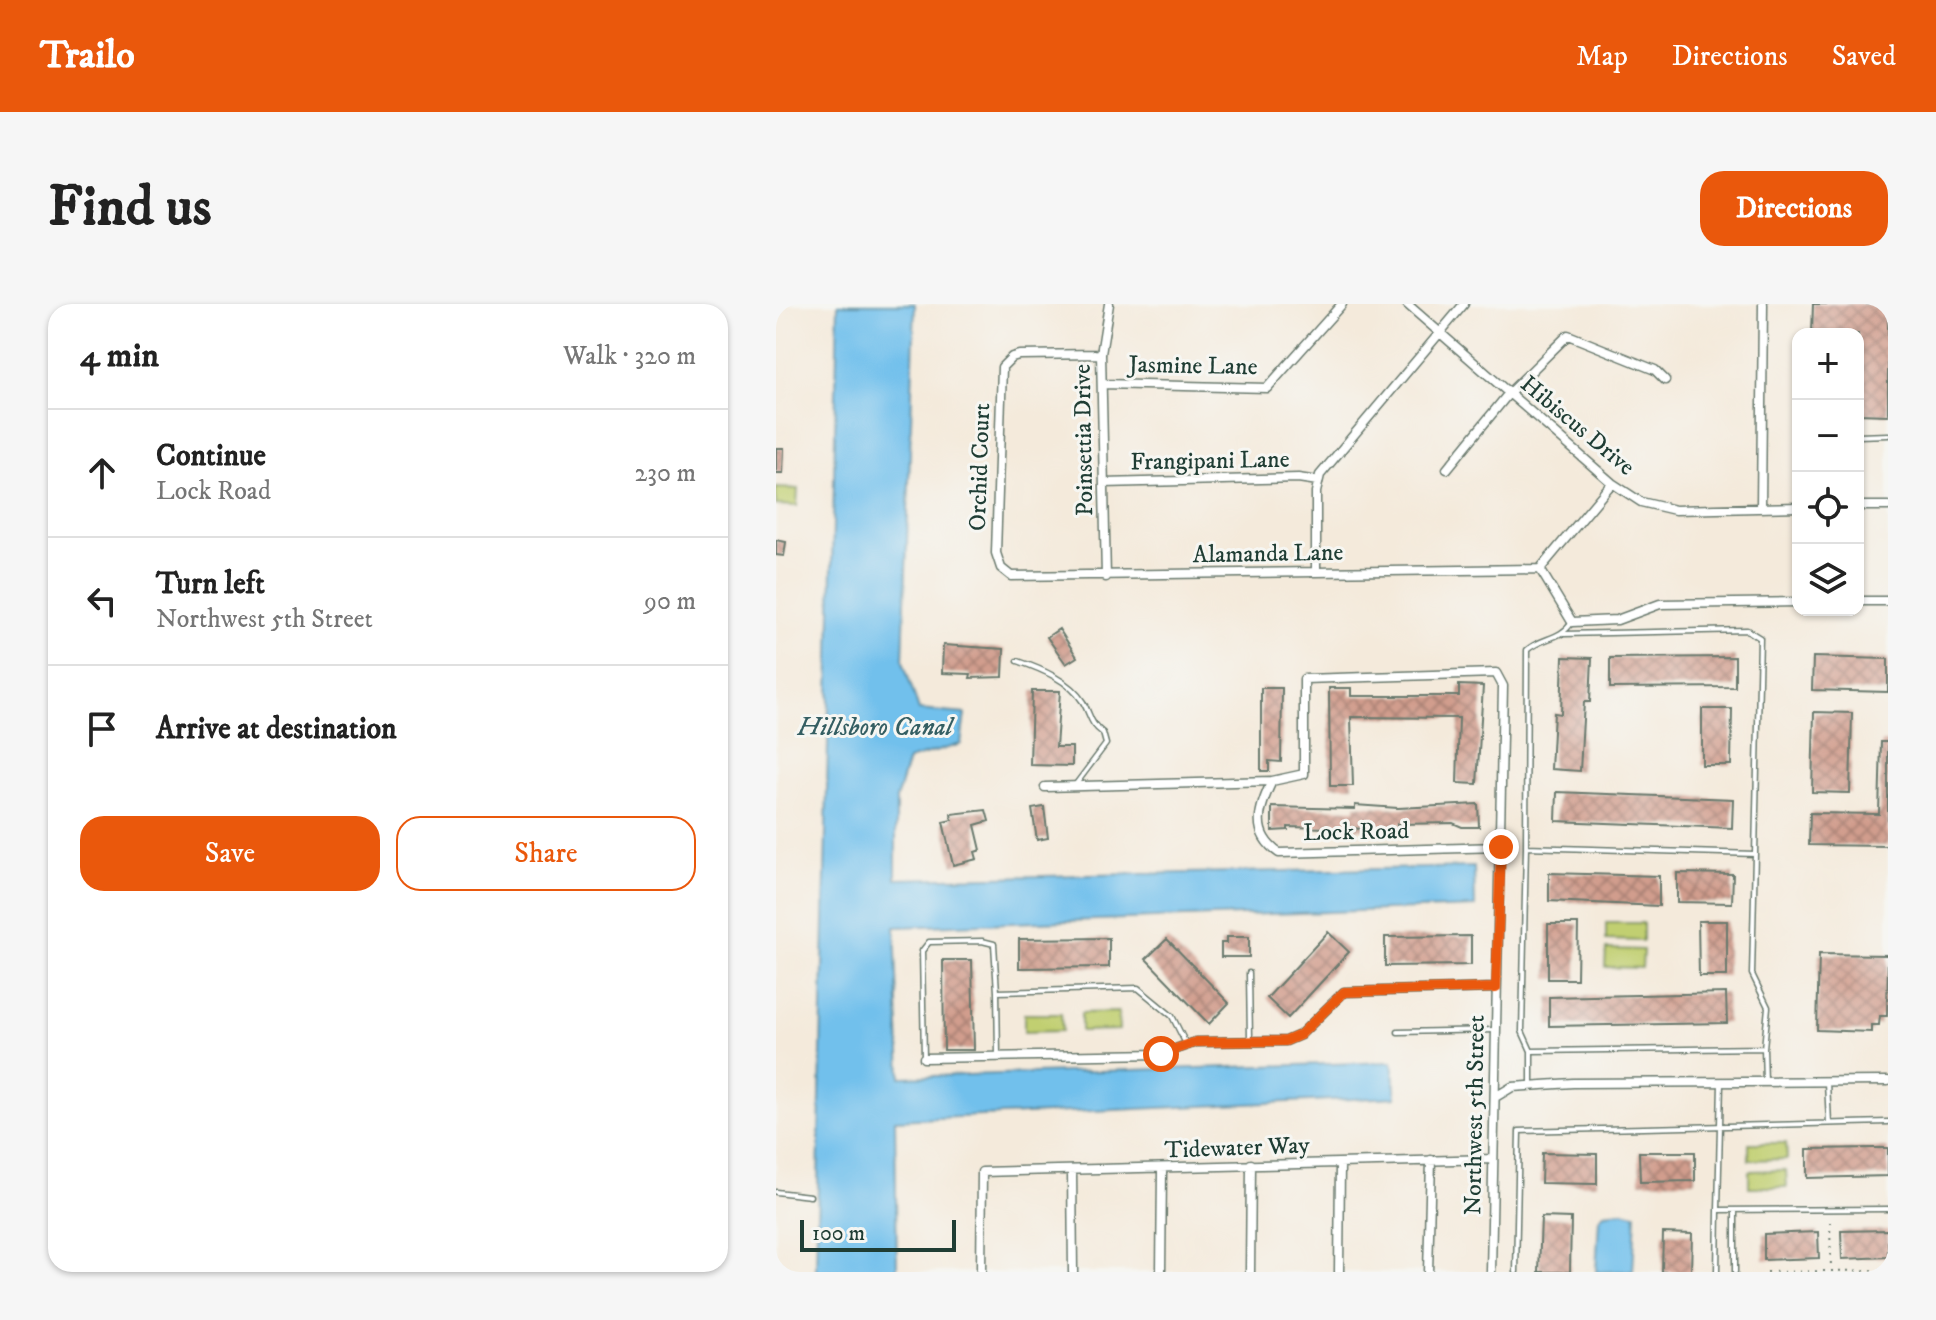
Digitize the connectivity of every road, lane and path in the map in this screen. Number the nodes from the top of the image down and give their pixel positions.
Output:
1 (1109, 304) edge
2 (1342, 304) edge
3 (1407, 304) edge
4 (1464, 304) edge
5 (1763, 304) edge
6 (1439, 331) junction
7 (1101, 354) junction
8 (1002, 367) joint
9 (1665, 380) dead end
10 (1102, 384) junction
11 (1509, 393) junction
12 (1888, 435) edge
13 (1864, 436) edge
14 (1447, 469) dead end
15 (1318, 481) junction
16 (1104, 483) junction
17 (1612, 483) junction
18 (1864, 506) edge
19 (1888, 506) edge
20 (1761, 507) junction
21 (1792, 507) edge
22 (1001, 568) joint
23 (1540, 569) junction
24 (1316, 571) junction
25 (1106, 577) junction
26 (1864, 601) edge
27 (1888, 601) edge
28 (1792, 602) edge
29 (1572, 622) junction
30 (1564, 634) junction
31 (1018, 661) dead end
32 (1272, 781) junction
33 (1075, 786) junction
34 (1045, 787) dead end
35 (1501, 847) junction
36 (1526, 847) junction
37 (1755, 854) junction
38 (1249, 973) dead end
39 (1496, 988) junction
40 (997, 992) junction
41 (1496, 1030) junction
42 (1398, 1032) dead end
43 (1250, 1042) junction
44 (1187, 1046) junction
45 (1764, 1048) junction
46 (1531, 1051) junction
47 (998, 1057) junction
48 (924, 1058) joint
49 (1827, 1081) junction
50 (1888, 1081) edge
51 (1721, 1082) junction
52 (1765, 1082) junction
53 (1531, 1085) junction
54 (1497, 1096) junction
55 (1888, 1122) edge
56 (1829, 1123) junction
57 (1720, 1124) junction
58 (1493, 1159) junction
59 (1431, 1160) junction
60 (1340, 1163) junction
61 (1251, 1164) junction
62 (1072, 1170) junction
63 (1162, 1170) junction
64 (776, 1192) edge
65 (810, 1196) dead end
66 (1888, 1209) edge
67 (1718, 1210) junction
68 (1735, 1210) junction
69 (1830, 1222) dead end
70 (1888, 1270) edge
71 (1831, 1271) edge
72 (981, 1272) edge
73 (1073, 1272) edge
74 (1161, 1272) edge
75 (1250, 1272) edge
76 (1339, 1272) edge
77 (1428, 1272) edge
78 (1491, 1272) edge
79 (1516, 1272) edge
80 (1717, 1272) edge
81 (1735, 1272) edge
82 (1767, 1272) edge

1 - 7 street, Poinsettia Drive
2 - 10 street, Jasmine Lane
3 - 6 street, Hibiscus Drive
4 - 6 street
5 - 20 street
6 - 11 street, Hibiscus Drive
6 - 15 street
7 - 8 street, Jasmine Lane
7 - 10 street, Poinsettia Drive
8 - 22 street, Orchid Court
9 - 11 street
10 - 16 street, Poinsettia Drive
11 - 14 street
11 - 17 street, Hibiscus Drive
12 - 13 lane
15 - 16 street, Frangipani Lane
15 - 24 street
16 - 25 street, Poinsettia Drive
17 - 20 street, Hibiscus Drive
17 - 23 street
18 - 19 street
20 - 21 street, Hibiscus Drive
22 - 25 street, Alamanda Lane
23 - 24 street, Alamanda Lane
23 - 29 street
24 - 25 street, Alamanda Lane
26 - 27 street
28 - 29 street
29 - 30 lane
30 - 36 lane
30 - 37 lane
31 - 33 lane
32 - 33 street
32 - 35 street, Lock Road
32 - 35 street, Northwest 5th Street
33 - 34 street
35 - 39 street, Northwest 5th Street
36 - 37 lane
36 - 46 lane
37 - 45 lane
38 - 43 lane
39 - 41 street, Northwest 5th Street
39 - 43 street
40 - 44 lane
40 - 47 lane
40 - 48 lane
41 - 42 lane
41 - 54 street, Northwest 5th Street
43 - 44 street
44 - 47 street
45 - 46 lane
45 - 52 lane
46 - 53 lane
47 - 48 street
49 - 50 street
49 - 52 street
49 - 56 lane
51 - 52 street
51 - 53 street
51 - 57 lane
53 - 54 street
54 - 58 street, Northwest 5th Street
55 - 56 lane
56 - 57 lane
57 - 67 lane
57 - 79 lane
58 - 59 street, Tidewater Way
58 - 78 street, Northwest 5th Street
59 - 60 street, Tidewater Way
59 - 77 street
60 - 61 street, Tidewater Way
60 - 76 street
61 - 63 street, Tidewater Way
61 - 75 street
62 - 63 street, Tidewater Way
62 - 72 street, Tidewater Way
62 - 73 street
63 - 74 street
64 - 65 lane
66 - 68 lane
67 - 68 lane
67 - 80 lane
68 - 81 lane
69 - 71 path
70 - 71 path
71 - 82 path

